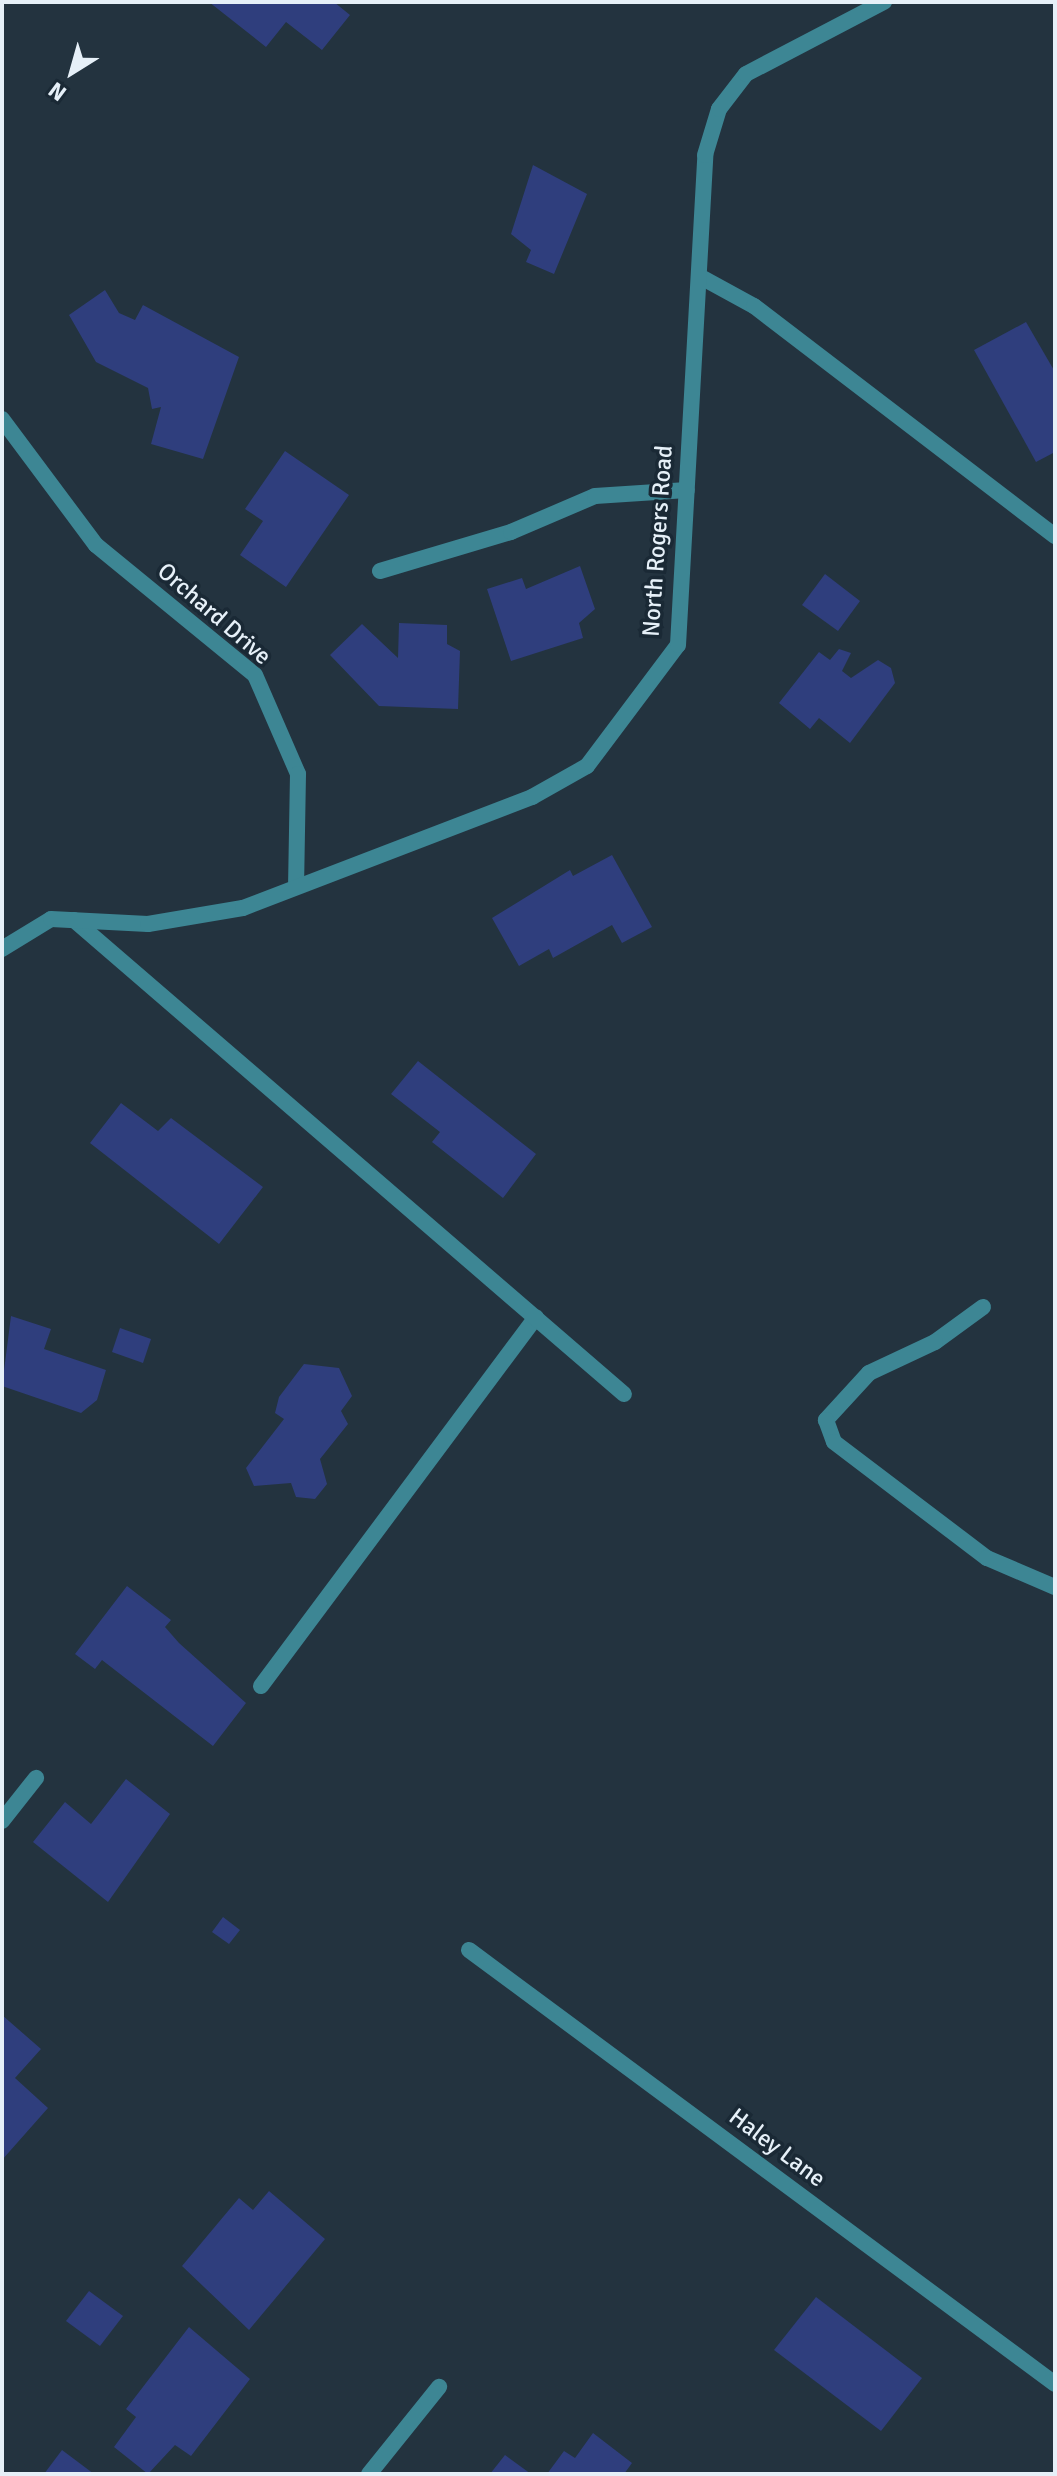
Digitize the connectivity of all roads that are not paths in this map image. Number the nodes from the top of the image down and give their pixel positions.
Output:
1 (884, 2) edge
2 (699, 276) junction
3 (2, 419) edge
4 (687, 490) junction
5 (1055, 536) edge
6 (380, 571) dead end
7 (296, 886) junction
8 (74, 920) junction
9 (2, 949) edge
10 (983, 1307) dead end
11 (536, 1317) junction
12 (624, 1394) dead end
13 (1055, 1587) edge
14 (261, 1686) dead end
15 (36, 1778) dead end
16 (2, 1821) edge
17 (469, 1950) dead end
18 (1055, 2384) edge
19 (439, 2387) dead end
20 (369, 2474) edge

1 - 2 street, North Rogers Road
2 - 4 street, North Rogers Road
2 - 5 street
3 - 7 street, Orchard Drive
4 - 6 street
4 - 7 street, North Rogers Road
7 - 8 street, North Rogers Road
8 - 9 street, North Rogers Road
8 - 11 street
10 - 13 street
11 - 12 street
11 - 14 street
15 - 16 street
17 - 18 street, Haley Lane
19 - 20 street

